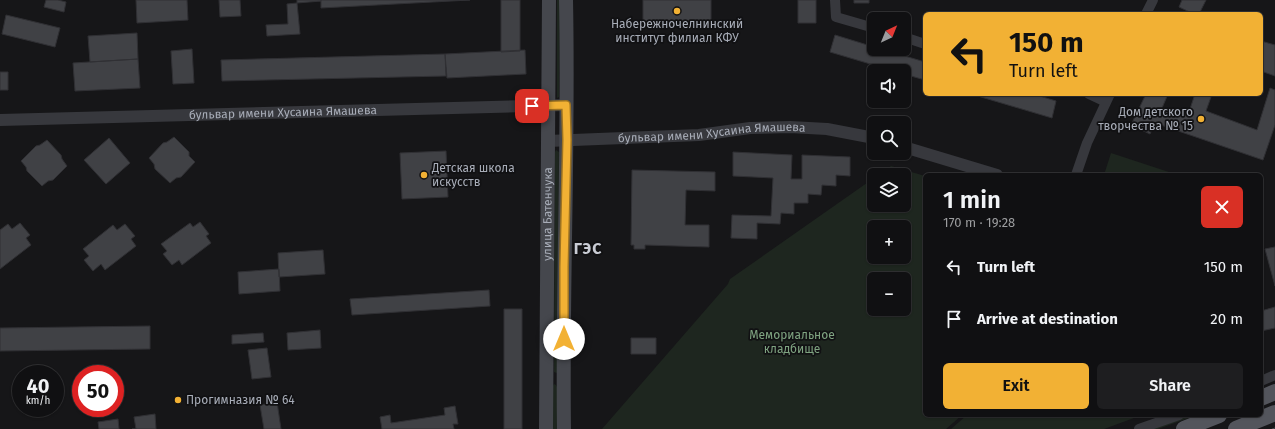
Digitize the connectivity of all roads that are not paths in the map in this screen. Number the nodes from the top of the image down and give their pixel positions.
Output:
1 (549, 0) edge
2 (566, 0) edge
3 (836, 0) edge
4 (1153, 0) edge
5 (1147, 12) edge
6 (867, 26) edge
7 (911, 40) edge
8 (923, 43) edge
9 (1098, 96) edge
10 (1108, 98) edge
11 (566, 105) junction
12 (548, 106) junction
13 (0, 120) edge
14 (867, 137) edge
15 (567, 140) junction
16 (548, 141) junction
17 (911, 149) edge
18 (990, 173) edge
19 (1077, 173) edge
20 (1275, 376) edge
21 (1263, 380) edge
22 (546, 387) junction
23 (563, 387) junction
24 (1275, 392) edge
25 (1263, 397) edge
26 (1275, 413) edge
27 (1173, 417) edge
28 (1214, 417) edge
29 (546, 429) edge
30 (564, 429) edge
31 (1139, 429) edge
32 (1184, 429) edge
33 (1236, 429) edge

1 - 12 main road, улица Батенчука
2 - 11 main road, улица Батенчука
3 - 6 street
4 - 5 street
7 - 8 street
9 - 10 street
10 - 19 street
11 - 12 street, бульвар имени Хусаина Ямашева
11 - 15 main road, улица Батенчука
12 - 13 street, бульвар имени Хусаина Ямашева
12 - 16 main road, улица Батенчука
14 - 15 street, бульвар имени Хусаина Ямашева
15 - 16 street, бульвар имени Хусаина Ямашева
15 - 23 main road, улица Батенчука
16 - 22 main road, улица Батенчука
17 - 18 street
20 - 21 street
22 - 23 main road
22 - 29 main road, улица Батенчука
23 - 30 main road, улица Батенчука
24 - 25 main road
26 - 33 main road
27 - 31 street
28 - 32 main road

